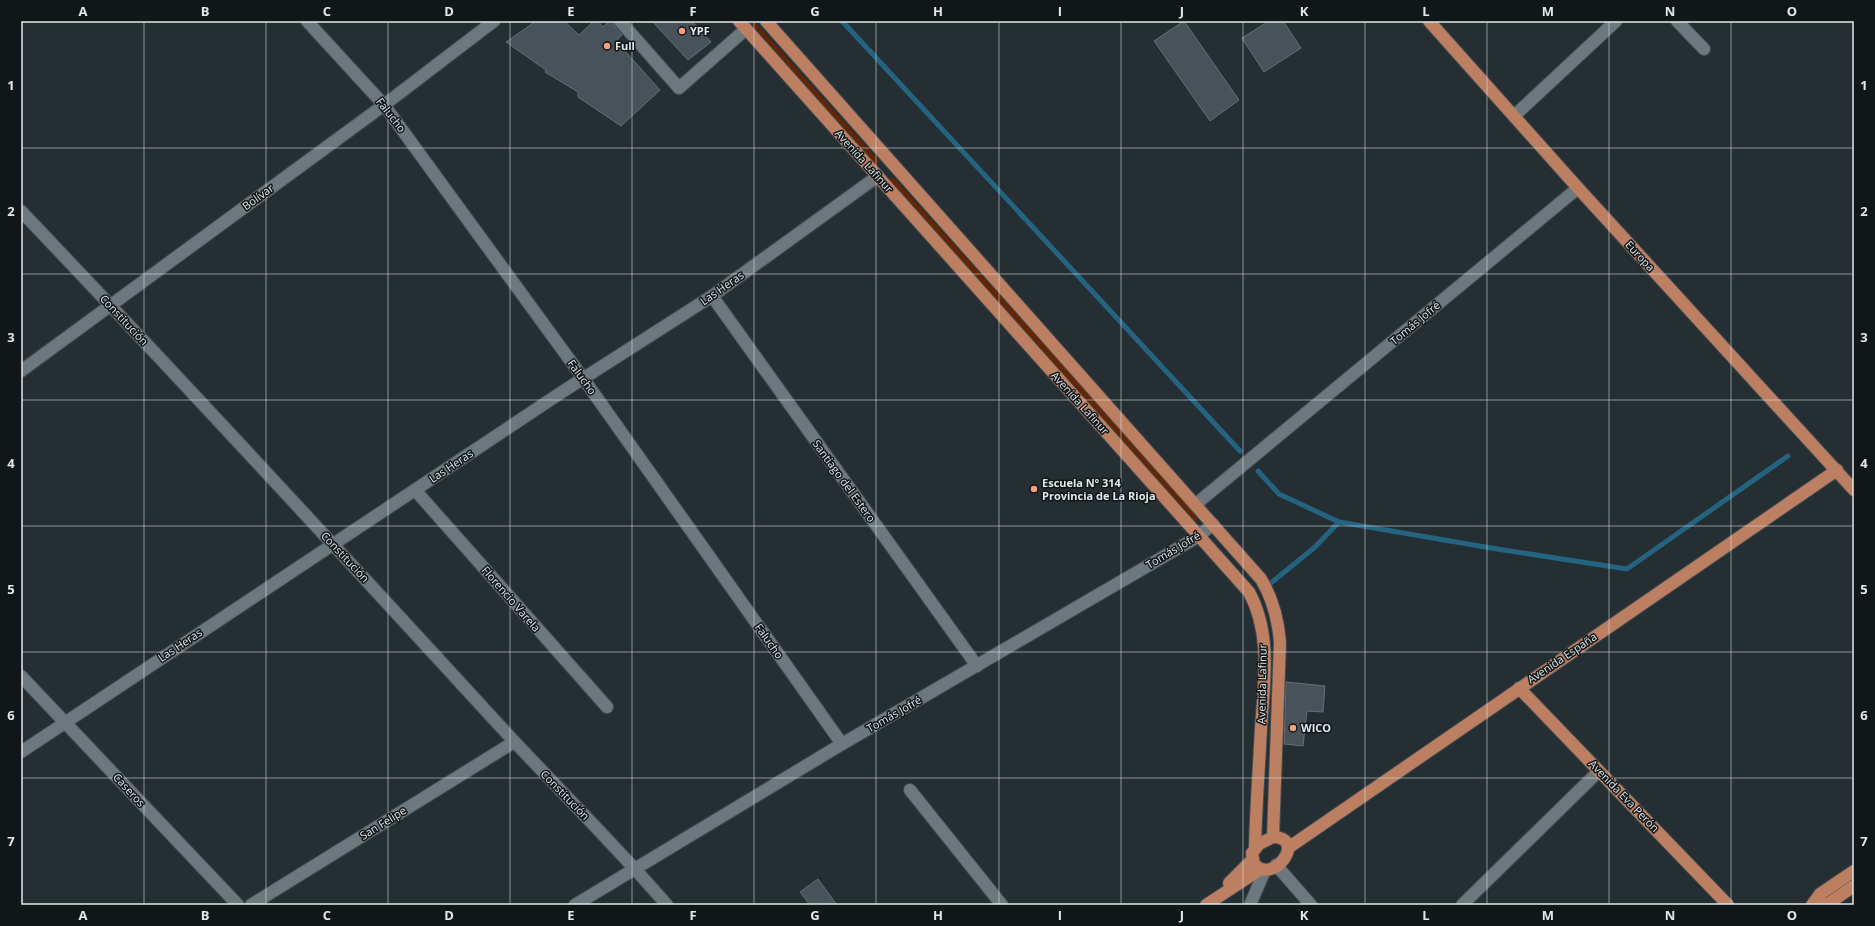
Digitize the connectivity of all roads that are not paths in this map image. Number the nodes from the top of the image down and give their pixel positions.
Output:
1 (307, 21) edge
2 (494, 21) edge
3 (620, 21) edge
4 (766, 21) edge
5 (1429, 21) edge
6 (1616, 21) edge
7 (1677, 21) edge
8 (742, 25) edge
9 (1704, 49) dead end
10 (384, 105) junction
11 (1514, 116) junction
12 (878, 176) junction
13 (1578, 188) junction
14 (21, 211) edge
15 (712, 296) junction
16 (110, 305) junction
17 (21, 371) edge
18 (583, 378) junction
19 (1837, 470) junction
20 (416, 490) junction
21 (1854, 490) edge
22 (1196, 504) junction
23 (1213, 524) junction
24 (1199, 536) junction
25 (333, 543) junction
26 (977, 666) junction
27 (21, 676) edge
28 (1519, 688) junction
29 (607, 707) dead end
30 (64, 722) junction
31 (514, 742) junction
32 (842, 744) junction
33 (21, 752) edge
34 (1599, 771) junction
35 (910, 790) dead end
36 (1273, 836) junction
37 (1255, 847) junction
38 (1288, 848) junction
39 (1252, 860) junction
40 (1276, 865) junction
41 (636, 869) junction
42 (1263, 870) junction
43 (1854, 871) edge
44 (1854, 886) edge
45 (1210, 902) edge
46 (238, 905) edge
47 (252, 905) edge
48 (575, 905) edge
49 (667, 905) edge
50 (1002, 905) edge
51 (1250, 905) edge
52 (1311, 905) edge
53 (1462, 905) edge
54 (1728, 905) edge
55 (1812, 905) edge
56 (1821, 905) edge

1 - 10 street, Falucho
2 - 10 street, Bolívar
3 - 8 street
4 - 22 main road, Avenida Lafinur
5 - 11 main road, Europa
6 - 11 street
7 - 9 street
8 - 12 main road, Avenida Lafinur
10 - 16 street, Bolívar
10 - 18 street, Falucho
11 - 13 main road, Europa
12 - 15 street, Las Heras
12 - 24 main road, Avenida Lafinur
13 - 19 main road, Europa
13 - 22 street, Tomás Jofré
14 - 16 street, Constitución
15 - 18 street, Las Heras
15 - 26 street, Santiago del Estero
16 - 17 street, Bolívar
16 - 25 street, Constitución
18 - 20 street, Las Heras
18 - 32 street, Falucho
19 - 21 main road, Europa
19 - 28 main road, Avenida España
20 - 25 street, Las Heras
20 - 29 street, Florencio Varela
22 - 23 main road, Avenida Lafinur
23 - 24 street, Tomás Jofré
23 - 36 main road, Avenida Lafinur
24 - 26 street, Tomás Jofré
24 - 37 main road, Avenida Lafinur
25 - 30 street, Las Heras
25 - 31 street, Constitución
26 - 32 street, Tomás Jofré
27 - 30 street, Caseros
28 - 34 main road, Avenida Eva Perón
28 - 38 main road, Avenida España
30 - 33 street, Las Heras
30 - 46 street, Caseros
31 - 41 street, Constitución
31 - 47 street, San Felipe
32 - 41 street, Tomás Jofré
34 - 53 street
34 - 54 main road, Avenida Eva Perón
35 - 50 street
36 - 37 main road
36 - 38 main road
37 - 39 main road
38 - 40 main road
39 - 42 main road
39 - 45 main road
40 - 42 main road
40 - 52 street
41 - 48 street, Tomás Jofré
41 - 49 street, Constitución
42 - 45 main road
42 - 51 street
43 - 55 main road
44 - 56 main road

